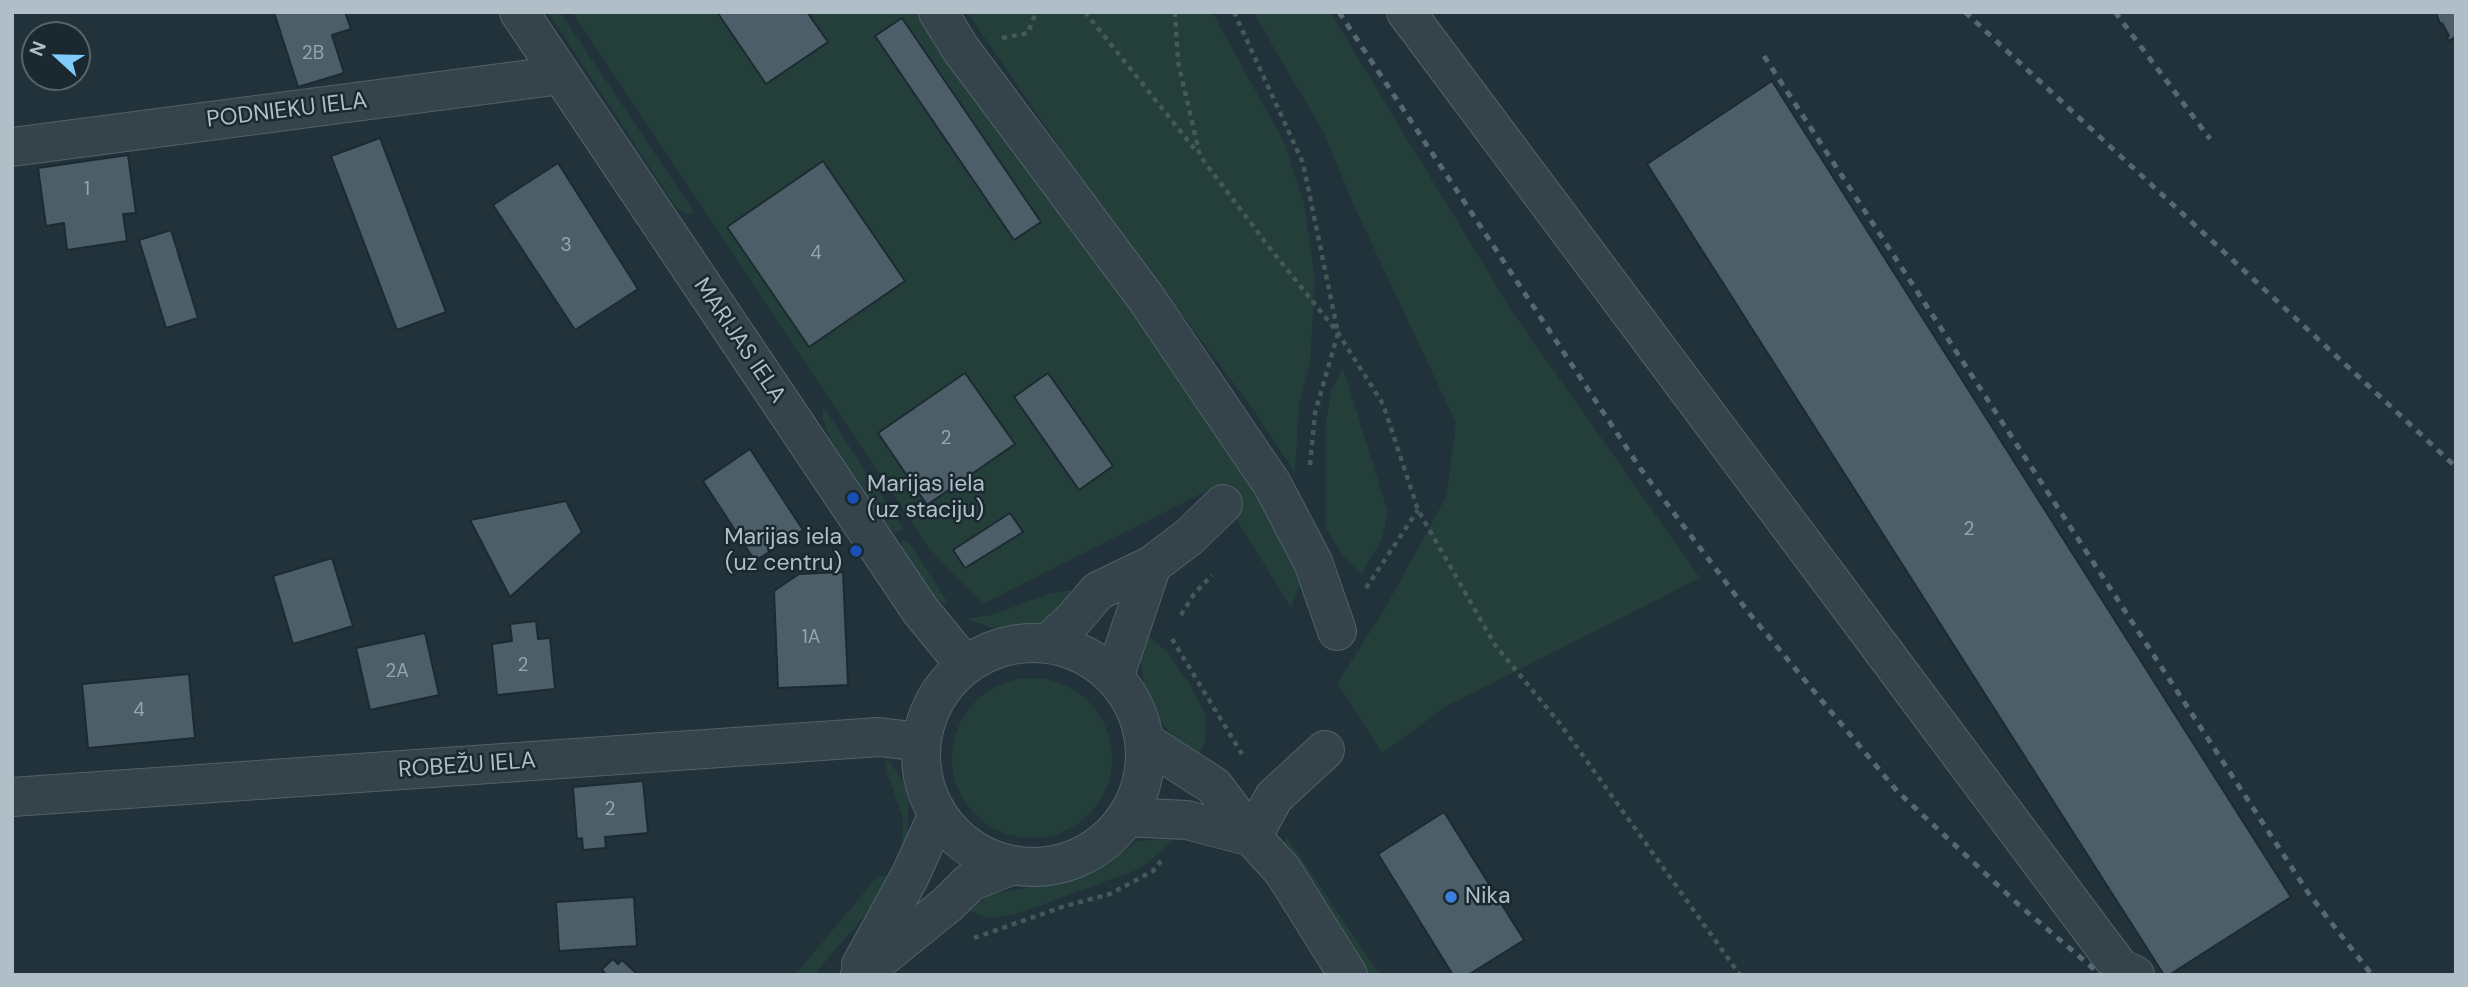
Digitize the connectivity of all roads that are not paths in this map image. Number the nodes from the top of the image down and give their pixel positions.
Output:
1 (519, 12) edge
2 (938, 12) edge
3 (1406, 12) edge
4 (561, 75) junction
5 (12, 147) edge
6 (1223, 504) dead end
7 (1152, 565) junction
8 (1337, 631) road end
9 (1047, 643) junction
10 (965, 665) junction
11 (1114, 678) junction
12 (1144, 741) junction
13 (921, 743) junction
14 (1325, 750) dead end
15 (12, 797) edge
16 (938, 814) junction
17 (1126, 817) junction
18 (1252, 837) junction
19 (1013, 865) junction
20 (858, 975) edge
21 (1348, 975) edge
22 (2135, 975) edge

1 - 4 street, MARIJAS IELA
2 - 8 street
3 - 22 street
4 - 5 street, PODNIEKU IELA
4 - 10 street, MARIJAS IELA
6 - 7 street
7 - 9 street
7 - 11 street
9 - 10 street
9 - 11 street
10 - 13 street
11 - 12 street
12 - 17 street
12 - 18 street
13 - 15 street, ROBEŽU IELA
13 - 16 street
14 - 18 street
16 - 19 street
16 - 20 street
17 - 18 street
17 - 19 street
18 - 21 street
19 - 20 street

